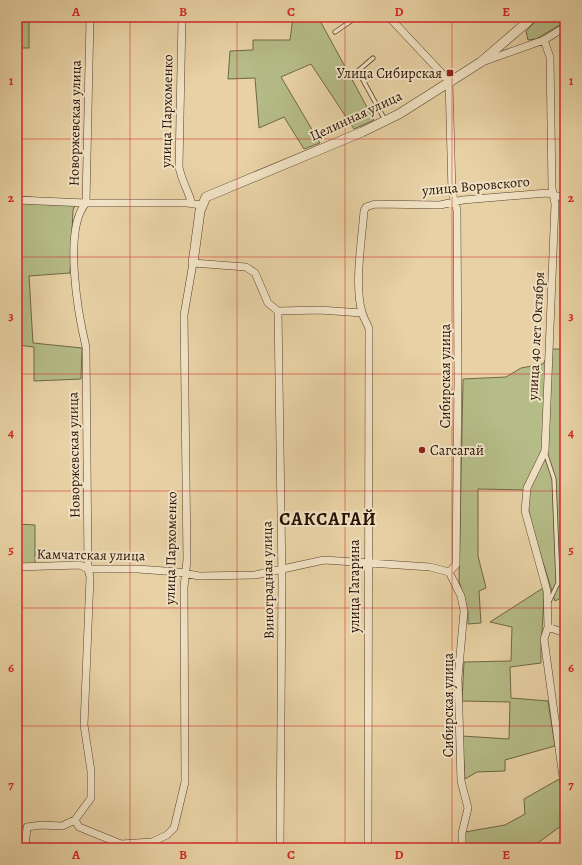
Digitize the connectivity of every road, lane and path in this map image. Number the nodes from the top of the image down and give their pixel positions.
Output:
1 (90, 17) edge
2 (182, 17) edge
3 (336, 17) edge
4 (357, 17) edge
5 (389, 17) edge
6 (530, 18) edge
7 (352, 19) junction
8 (565, 27) edge
9 (336, 32) dead end
10 (544, 40) junction
11 (373, 58) dead end
12 (481, 62) junction
13 (450, 81) junction
14 (385, 121) junction
15 (554, 196) junction
16 (565, 198) edge
17 (17, 200) edge
18 (454, 202) junction
19 (86, 203) junction
20 (196, 204) junction
21 (366, 206) joint
22 (193, 263) junction
23 (278, 311) junction
24 (362, 312) junction
25 (545, 451) junction
26 (367, 562) junction
27 (17, 567) edge
28 (88, 569) junction
29 (282, 570) junction
30 (449, 572) junction
31 (186, 574) junction
32 (548, 606) junction
33 (548, 627) junction
34 (565, 633) edge
35 (565, 787) edge
36 (74, 820) junction
37 (123, 846) edge
38 (25, 848) edge
39 (280, 848) edge
40 (368, 848) edge
41 (462, 848) edge

1 - 19 street, Новоржевская улица
2 - 20 street, улица Пархоменко
3 - 7 lane
4 - 7 lane
5 - 13 street
6 - 12 street
7 - 9 lane
8 - 10 street, Целинная улица
10 - 12 street, Целинная улица
10 - 15 street, улица 40 лет Октября
11 - 14 lane
12 - 13 street, Целинная улица
13 - 14 street, Целинная улица
13 - 18 street, Сибирская улица
14 - 20 street, Целинная улица
15 - 16 street, улица Воровского
15 - 18 street, улица Воровского
15 - 25 street, улица 40 лет Октября
17 - 19 street
18 - 21 street, улица Воровского
18 - 30 street, Сибирская улица
19 - 20 street
19 - 28 street, Новоржевская улица
20 - 22 street, улица Пархоменко
21 - 24 street, улица Гагарина
22 - 23 street
22 - 31 street, улица Пархоменко
23 - 24 street
23 - 29 street, Виноградная улица
24 - 26 street, улица Гагарина
25 - 32 lane
25 - 32 street, улица 40 лет Октября
26 - 29 street, Камчатская улица
26 - 30 street, Камчатская улица
26 - 40 street, улица Гагарина
27 - 28 street, Камчатская улица
28 - 31 street, Камчатская улица
28 - 36 street, Новоржевская улица
29 - 31 street, Камчатская улица
29 - 39 street, Виноградная улица
30 - 41 street, Сибирская улица
31 - 37 street, улица Пархоменко
32 - 33 street, улица 40 лет Октября
33 - 34 street
33 - 35 street
36 - 37 street
36 - 38 street

